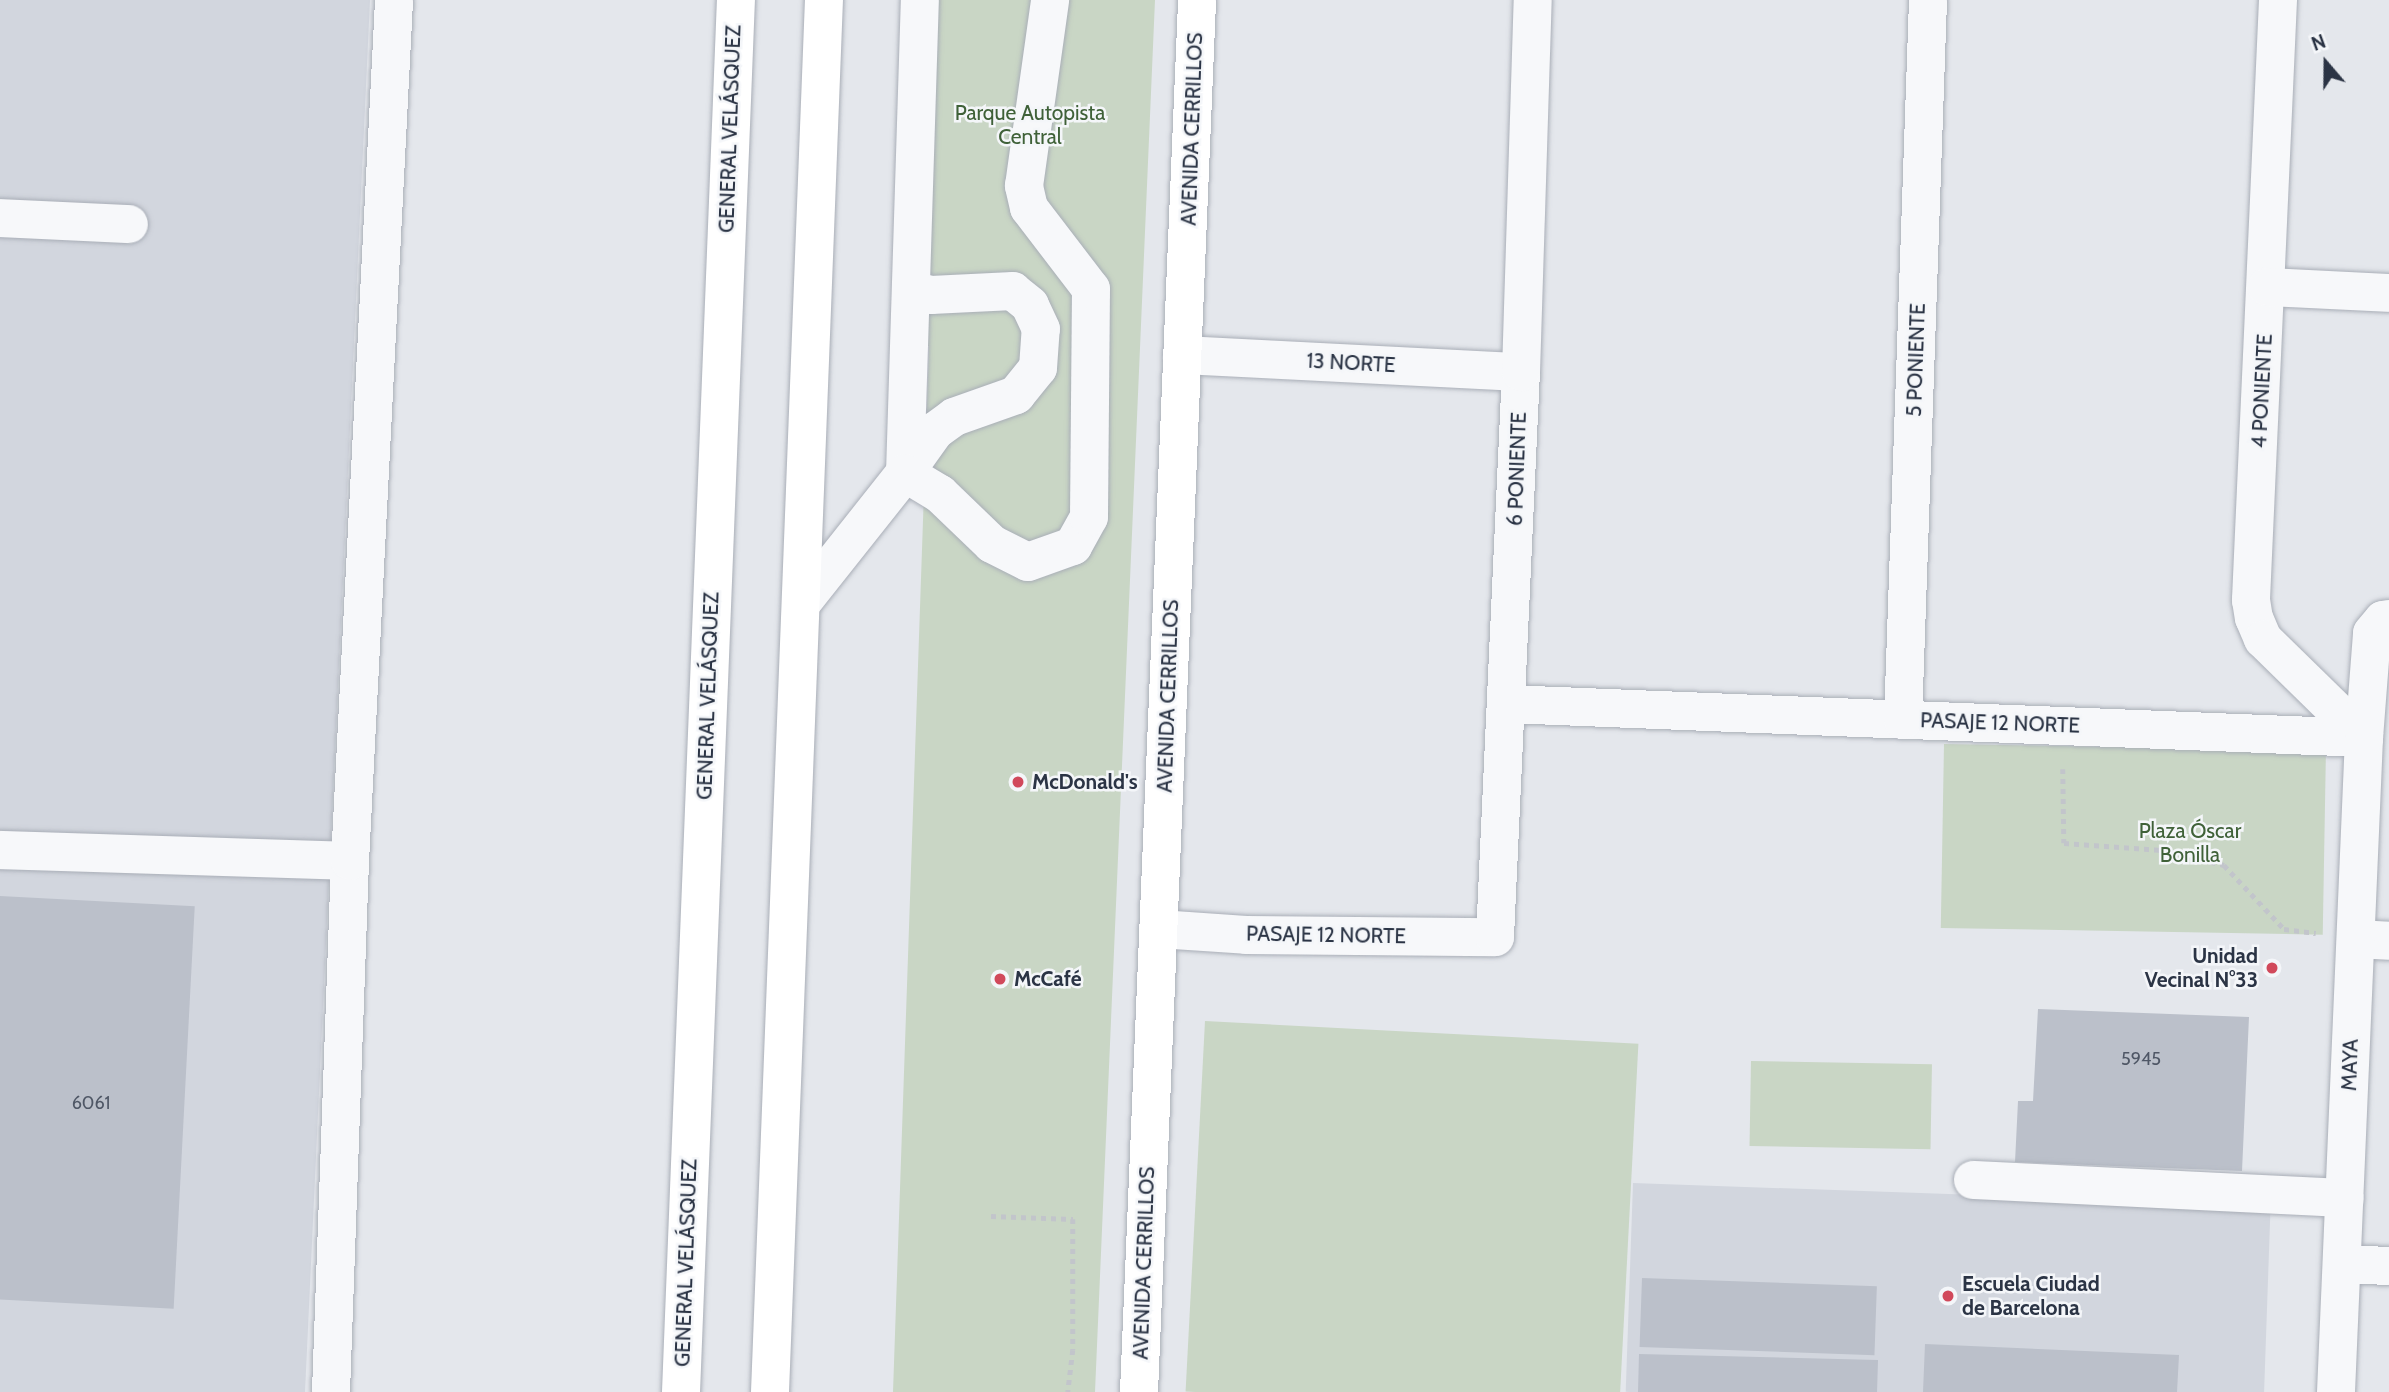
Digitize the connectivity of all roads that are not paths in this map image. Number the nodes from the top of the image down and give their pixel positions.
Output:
1 (394, 0) edge
2 (736, 0) edge
3 (824, 0) edge
4 (920, 0) edge
5 (1050, 0) edge
6 (1197, 0) edge
7 (1533, 0) edge
8 (1928, 0) edge
9 (2278, 0) edge
10 (0, 218) edge
11 (130, 224) dead end
12 (2267, 287) junction
13 (912, 290) junction
14 (2389, 293) edge
15 (1182, 355) junction
16 (1521, 372) junction
17 (905, 473) junction
18 (800, 604) junction
19 (2389, 619) edge
20 (1507, 704) junction
21 (1903, 720) junction
22 (2364, 738) junction
23 (0, 850) edge
24 (350, 861) junction
25 (1158, 929) junction
26 (1495, 937) joint
27 (2372, 940) edge
28 (1973, 1180) dead end
29 (2345, 1199) junction
30 (2342, 1264) junction
31 (2389, 1266) edge
32 (331, 1392) edge
33 (681, 1392) edge
34 (770, 1392) edge
35 (1139, 1392) edge
36 (2336, 1392) edge

1 - 24 street
2 - 33 main road, GENERAL VELÁSQUEZ
3 - 18 main road
4 - 13 street
5 - 17 street
6 - 15 main road, AVENIDA CERRILLOS
7 - 16 street, 6 PONIENTE
8 - 21 street, 5 PONIENTE
9 - 12 street, 4 PONIENTE
10 - 11 street
12 - 14 street
12 - 22 street, 4 PONIENTE
13 - 17 street
13 - 17 street
15 - 16 street, 13 NORTE
15 - 25 main road, AVENIDA CERRILLOS
16 - 20 street, 6 PONIENTE
17 - 18 street
18 - 34 main road
19 - 22 street
20 - 21 street, PASAJE 12 NORTE
20 - 26 street, 6 PONIENTE
21 - 22 street, PASAJE 12 NORTE
22 - 27 street, MAYA
23 - 24 street
24 - 32 street
25 - 26 street, PASAJE 12 NORTE
25 - 35 main road, AVENIDA CERRILLOS
27 - 29 street, MAYA
28 - 29 street
29 - 30 street, MAYA
30 - 31 street
30 - 36 street, MAYA

